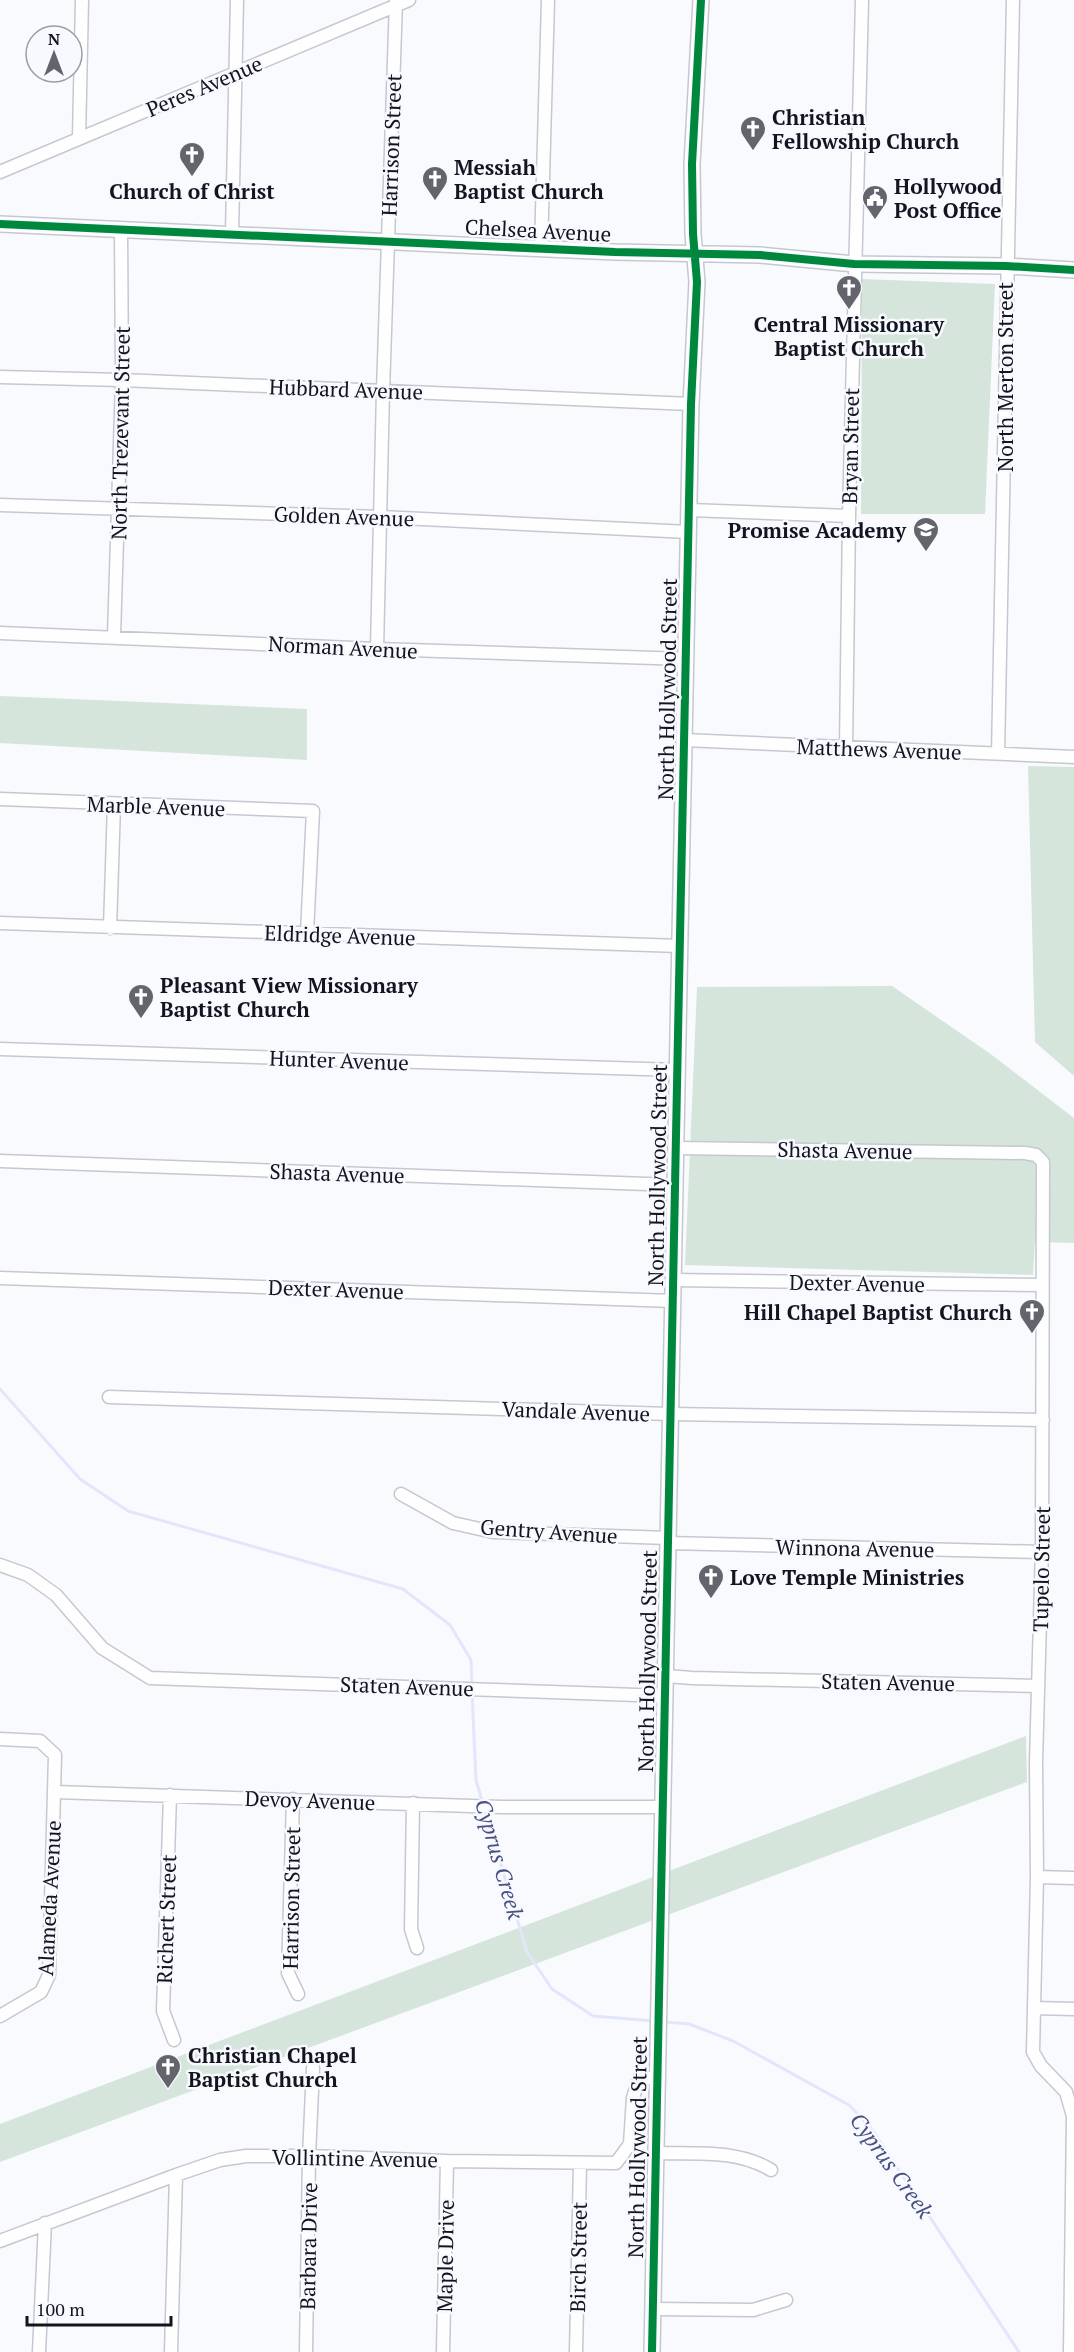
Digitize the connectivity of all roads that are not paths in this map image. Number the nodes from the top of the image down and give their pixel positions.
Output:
1 (82, 0) edge
2 (237, 0) edge
3 (409, 0) edge
4 (548, 0) edge
5 (701, 0) edge
6 (862, 0) edge
7 (1013, 0) edge
8 (396, 3) edge
9 (234, 74) junction
10 (79, 138) junction
11 (0, 172) edge
12 (0, 224) edge
13 (121, 229) junction
14 (232, 233) junction
15 (388, 241) junction
16 (541, 248) junction
17 (693, 254) junction
18 (854, 264) junction
19 (1006, 266) junction
20 (1074, 270) edge
21 (0, 376) edge
22 (122, 380) junction
23 (383, 391) junction
24 (692, 404) junction
25 (0, 505) edge
26 (119, 509) junction
27 (689, 510) junction
28 (849, 516) junction
29 (381, 517) junction
30 (689, 532) junction
31 (0, 633) edge
32 (114, 636) junction
33 (377, 650) junction
34 (686, 659) junction
35 (684, 740) junction
36 (846, 748) junction
37 (998, 754) junction
38 (1074, 757) edge
39 (0, 799) edge
40 (114, 804) junction
41 (0, 923) edge
42 (110, 928) junction
43 (308, 933) junction
44 (680, 946) junction
45 (0, 1049) edge
46 (677, 1070) junction
47 (675, 1148) junction
48 (1015, 1153) joint
49 (0, 1161) edge
50 (675, 1185) junction
51 (0, 1278) edge
52 (673, 1280) junction
53 (1042, 1285) junction
54 (673, 1301) junction
55 (109, 1396) dead end
56 (670, 1414) junction
57 (1043, 1420) junction
58 (401, 1494) dead end
59 (668, 1541) junction
60 (1042, 1552) junction
61 (0, 1565) edge
62 (666, 1676) junction
63 (1038, 1686) junction
64 (665, 1696) junction
65 (0, 1739) edge
66 (55, 1792) junction
67 (170, 1796) junction
68 (293, 1799) junction
69 (413, 1803) junction
70 (662, 1807) junction
71 (1037, 1877) junction
72 (1074, 1878) edge
73 (417, 1948) dead end
74 (298, 1994) dead end
75 (1034, 2008) junction
76 (1074, 2009) edge
77 (0, 2016) edge
78 (174, 2040) dead end
79 (313, 2068) dead end
80 (656, 2078) junction
81 (656, 2153) junction
82 (309, 2156) junction
83 (447, 2161) junction
84 (580, 2163) junction
85 (771, 2170) dead end
86 (176, 2175) junction
87 (45, 2223) junction
88 (0, 2241) edge
89 (786, 2300) dead end
90 (653, 2309) junction
91 (1072, 2315) edge
92 (39, 2352) edge
93 (171, 2352) edge
94 (306, 2352) edge
95 (443, 2352) edge
96 (576, 2352) edge
97 (652, 2352) edge
98 (1070, 2352) edge

1 - 10 street
2 - 9 street
3 - 8 street, Peres Avenue
4 - 16 street
5 - 17 main road, North Hollywood Street
6 - 18 street, Bryan Street
7 - 19 street, North Merton Street
8 - 9 street, Peres Avenue
8 - 15 street, Harrison Street
9 - 10 street, Peres Avenue
9 - 14 street
10 - 11 street, Peres Avenue
12 - 13 main road, Chelsea Avenue
13 - 14 main road, Chelsea Avenue
13 - 22 street, North Trezevant Street
14 - 15 main road, Chelsea Avenue
15 - 16 main road, Chelsea Avenue
15 - 23 street, Harrison Street
16 - 17 main road, Chelsea Avenue
17 - 18 main road, Chelsea Avenue
17 - 24 main road, North Hollywood Street
18 - 19 main road, Chelsea Avenue
18 - 28 street, Bryan Street
19 - 20 main road, Chelsea Avenue
19 - 37 street, North Merton Street
21 - 22 street, Hubbard Avenue
22 - 23 street, Hubbard Avenue
22 - 26 street, North Trezevant Street
23 - 24 street, Hubbard Avenue
23 - 29 street, Harrison Street
24 - 27 main road, North Hollywood Street
25 - 26 street, Golden Avenue
26 - 29 street, Golden Avenue
26 - 32 street, North Trezevant Street
27 - 28 street
27 - 30 main road, North Hollywood Street
28 - 36 street, Bryan Street
29 - 30 street, Golden Avenue
29 - 33 street, Harrison Street
30 - 34 main road, North Hollywood Street
31 - 32 street, Norman Avenue
32 - 33 street, Norman Avenue
33 - 34 street, Norman Avenue
34 - 35 main road, North Hollywood Street
35 - 36 street, Matthews Avenue
35 - 44 main road, North Hollywood Street
36 - 37 street, Matthews Avenue
37 - 38 street, Matthews Avenue
39 - 40 street, Marble Avenue
40 - 42 street
40 - 43 street, Marble Avenue
41 - 42 street, Eldridge Avenue
42 - 43 street, Eldridge Avenue
43 - 44 street, Eldridge Avenue
44 - 46 main road, North Hollywood Street
45 - 46 street, Hunter Avenue
46 - 47 main road, North Hollywood Street
47 - 48 street, Shasta Avenue
47 - 50 main road, North Hollywood Street
48 - 53 street, Tupelo Street
49 - 50 street, Shasta Avenue
50 - 52 main road, North Hollywood Street
51 - 54 street, Dexter Avenue
52 - 53 street, Dexter Avenue
52 - 54 main road, North Hollywood Street
53 - 57 street, Tupelo Street
54 - 56 main road, North Hollywood Street
55 - 56 street, Vandale Avenue
56 - 57 street, Vandale Avenue
56 - 59 main road, North Hollywood Street
57 - 60 street, Tupelo Street
58 - 59 street, Gentry Avenue
59 - 60 street, Winnona Avenue
59 - 62 main road, North Hollywood Street
60 - 63 street, Tupelo Street
61 - 64 street, Staten Avenue
62 - 63 street, Staten Avenue
62 - 64 main road, North Hollywood Street
63 - 71 street, Tupelo Street
64 - 70 main road, North Hollywood Street
65 - 66 street
66 - 67 street, Devoy Avenue
66 - 77 street, Alameda Avenue
67 - 68 street, Devoy Avenue
67 - 78 street, Richert Street
68 - 69 street, Devoy Avenue
68 - 74 street, Harrison Street
69 - 70 street, Devoy Avenue
69 - 73 street
70 - 80 main road, North Hollywood Street
71 - 72 street
71 - 75 street, Tupelo Street
75 - 76 street
75 - 91 street, Tupelo Street
79 - 82 street, Barbara Drive
80 - 81 main road, North Hollywood Street
80 - 84 street, Vollintine Avenue
81 - 85 street
81 - 90 main road, North Hollywood Street
82 - 83 street, Vollintine Avenue
82 - 86 street, Vollintine Avenue
82 - 94 street, Barbara Drive
83 - 84 street, Vollintine Avenue
83 - 95 street, Maple Drive
84 - 96 street, Birch Street
86 - 87 street, Vollintine Avenue
86 - 93 street
87 - 88 street, Vollintine Avenue
87 - 92 street
89 - 90 street
90 - 97 main road, North Hollywood Street
91 - 98 street, Tupelo Street

